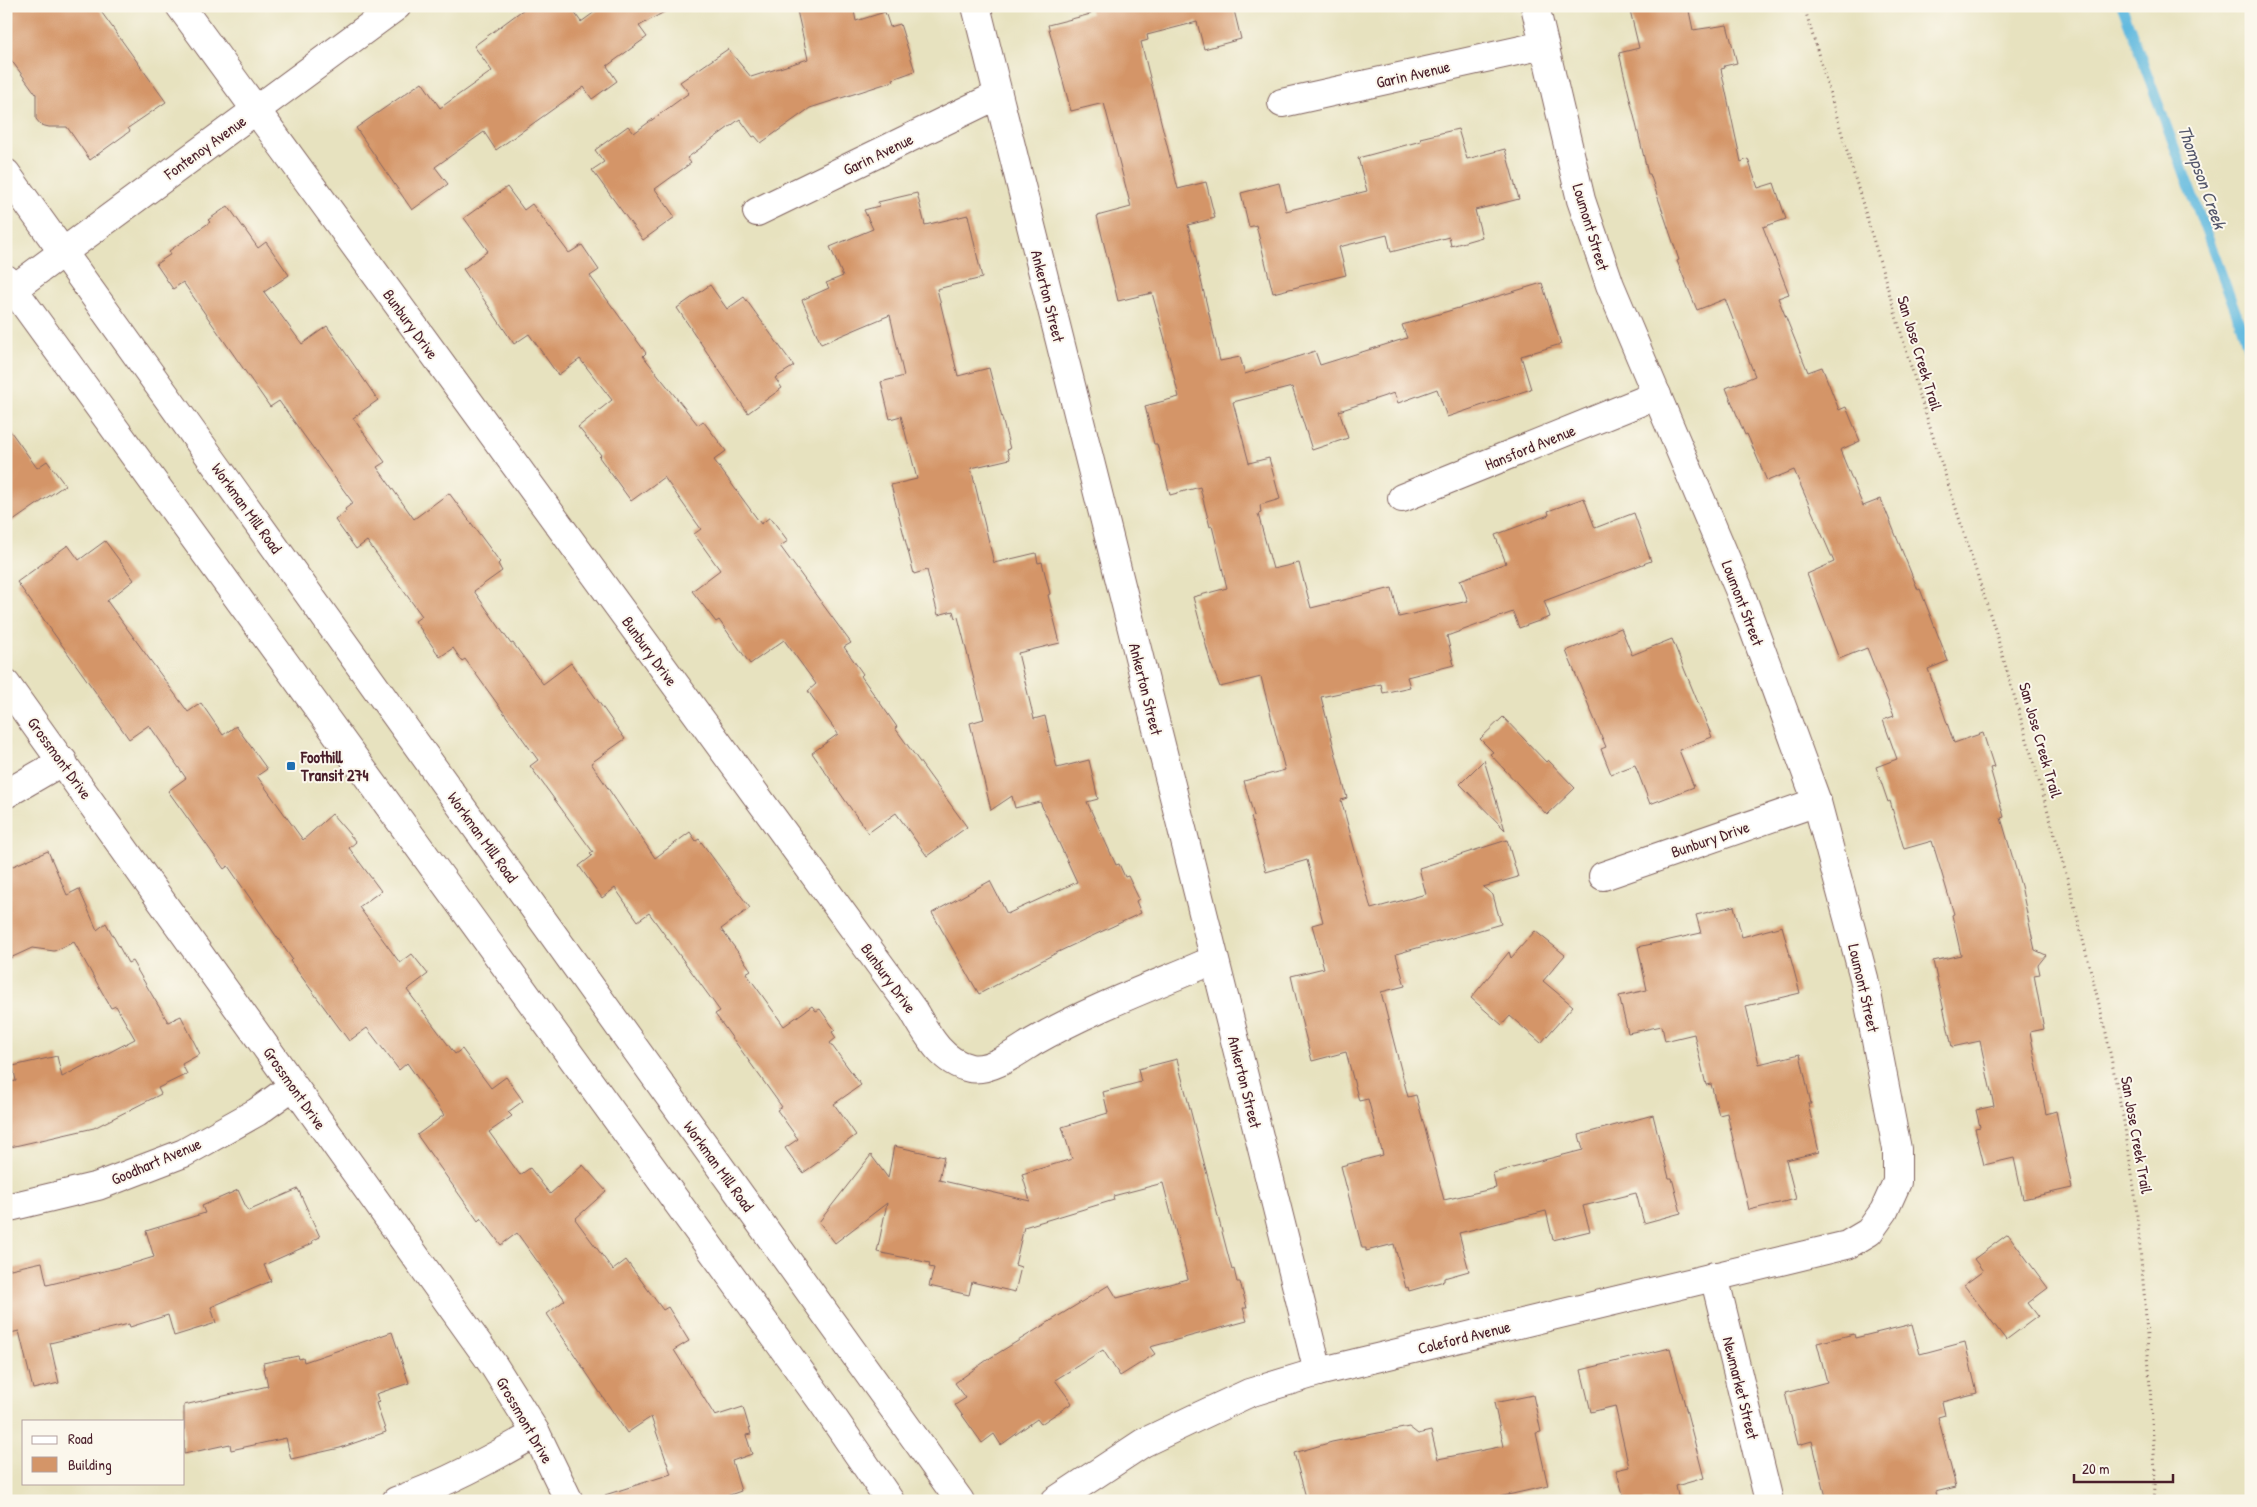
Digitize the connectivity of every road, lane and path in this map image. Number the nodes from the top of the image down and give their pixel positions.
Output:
1 (180, 6) edge
2 (397, 6) edge
3 (976, 6) edge
4 (1535, 6) edge
5 (1804, 6) edge
6 (1544, 45) junction
7 (998, 95) junction
8 (1282, 103) dead end
9 (255, 110) junction
10 (6, 173) edge
11 (758, 212) dead end
12 (63, 252) junction
13 (10, 284) edge
14 (1657, 396) junction
15 (1402, 498) dead end
16 (6, 684) edge
17 (63, 761) junction
18 (6, 794) edge
19 (1817, 802) junction
20 (1603, 876) dead end
21 (1214, 960) junction
22 (294, 1086) junction
23 (6, 1208) edge
24 (1884, 1211) joint
25 (1714, 1276) junction
26 (1318, 1372) junction
27 (536, 1433) junction
28 (396, 1501) edge
29 (569, 1501) edge
30 (890, 1501) edge
31 (960, 1501) edge
32 (1055, 1501) edge
33 (1769, 1501) edge
34 (2153, 1501) edge

1 - 9 street, Bunbury Drive
2 - 9 street, Fontenoy Avenue
3 - 7 street, Ankerton Street
4 - 6 street, Loumont Street
5 - 34 path, San Jose Creek Trail
6 - 8 street, Garin Avenue
6 - 14 street, Loumont Street
7 - 11 street, Garin Avenue
7 - 21 street, Ankerton Street
9 - 12 street, Fontenoy Avenue
9 - 21 street, Bunbury Drive
10 - 12 street, Workman Mill Road
12 - 13 street, Fontenoy Avenue
12 - 31 street, Workman Mill Road
13 - 30 street
14 - 15 street, Hansford Avenue
14 - 19 street, Loumont Street
16 - 17 street, Grossmont Drive
17 - 18 street
17 - 22 street, Grossmont Drive
19 - 20 street, Bunbury Drive
19 - 24 street, Loumont Street
21 - 26 street, Ankerton Street
22 - 23 street, Goodhart Avenue
22 - 27 street, Grossmont Drive
24 - 25 street, Coleford Avenue
25 - 26 street, Coleford Avenue
25 - 33 street, Newmarket Street
26 - 32 street, Coleford Avenue
27 - 28 street
27 - 29 street, Grossmont Drive

